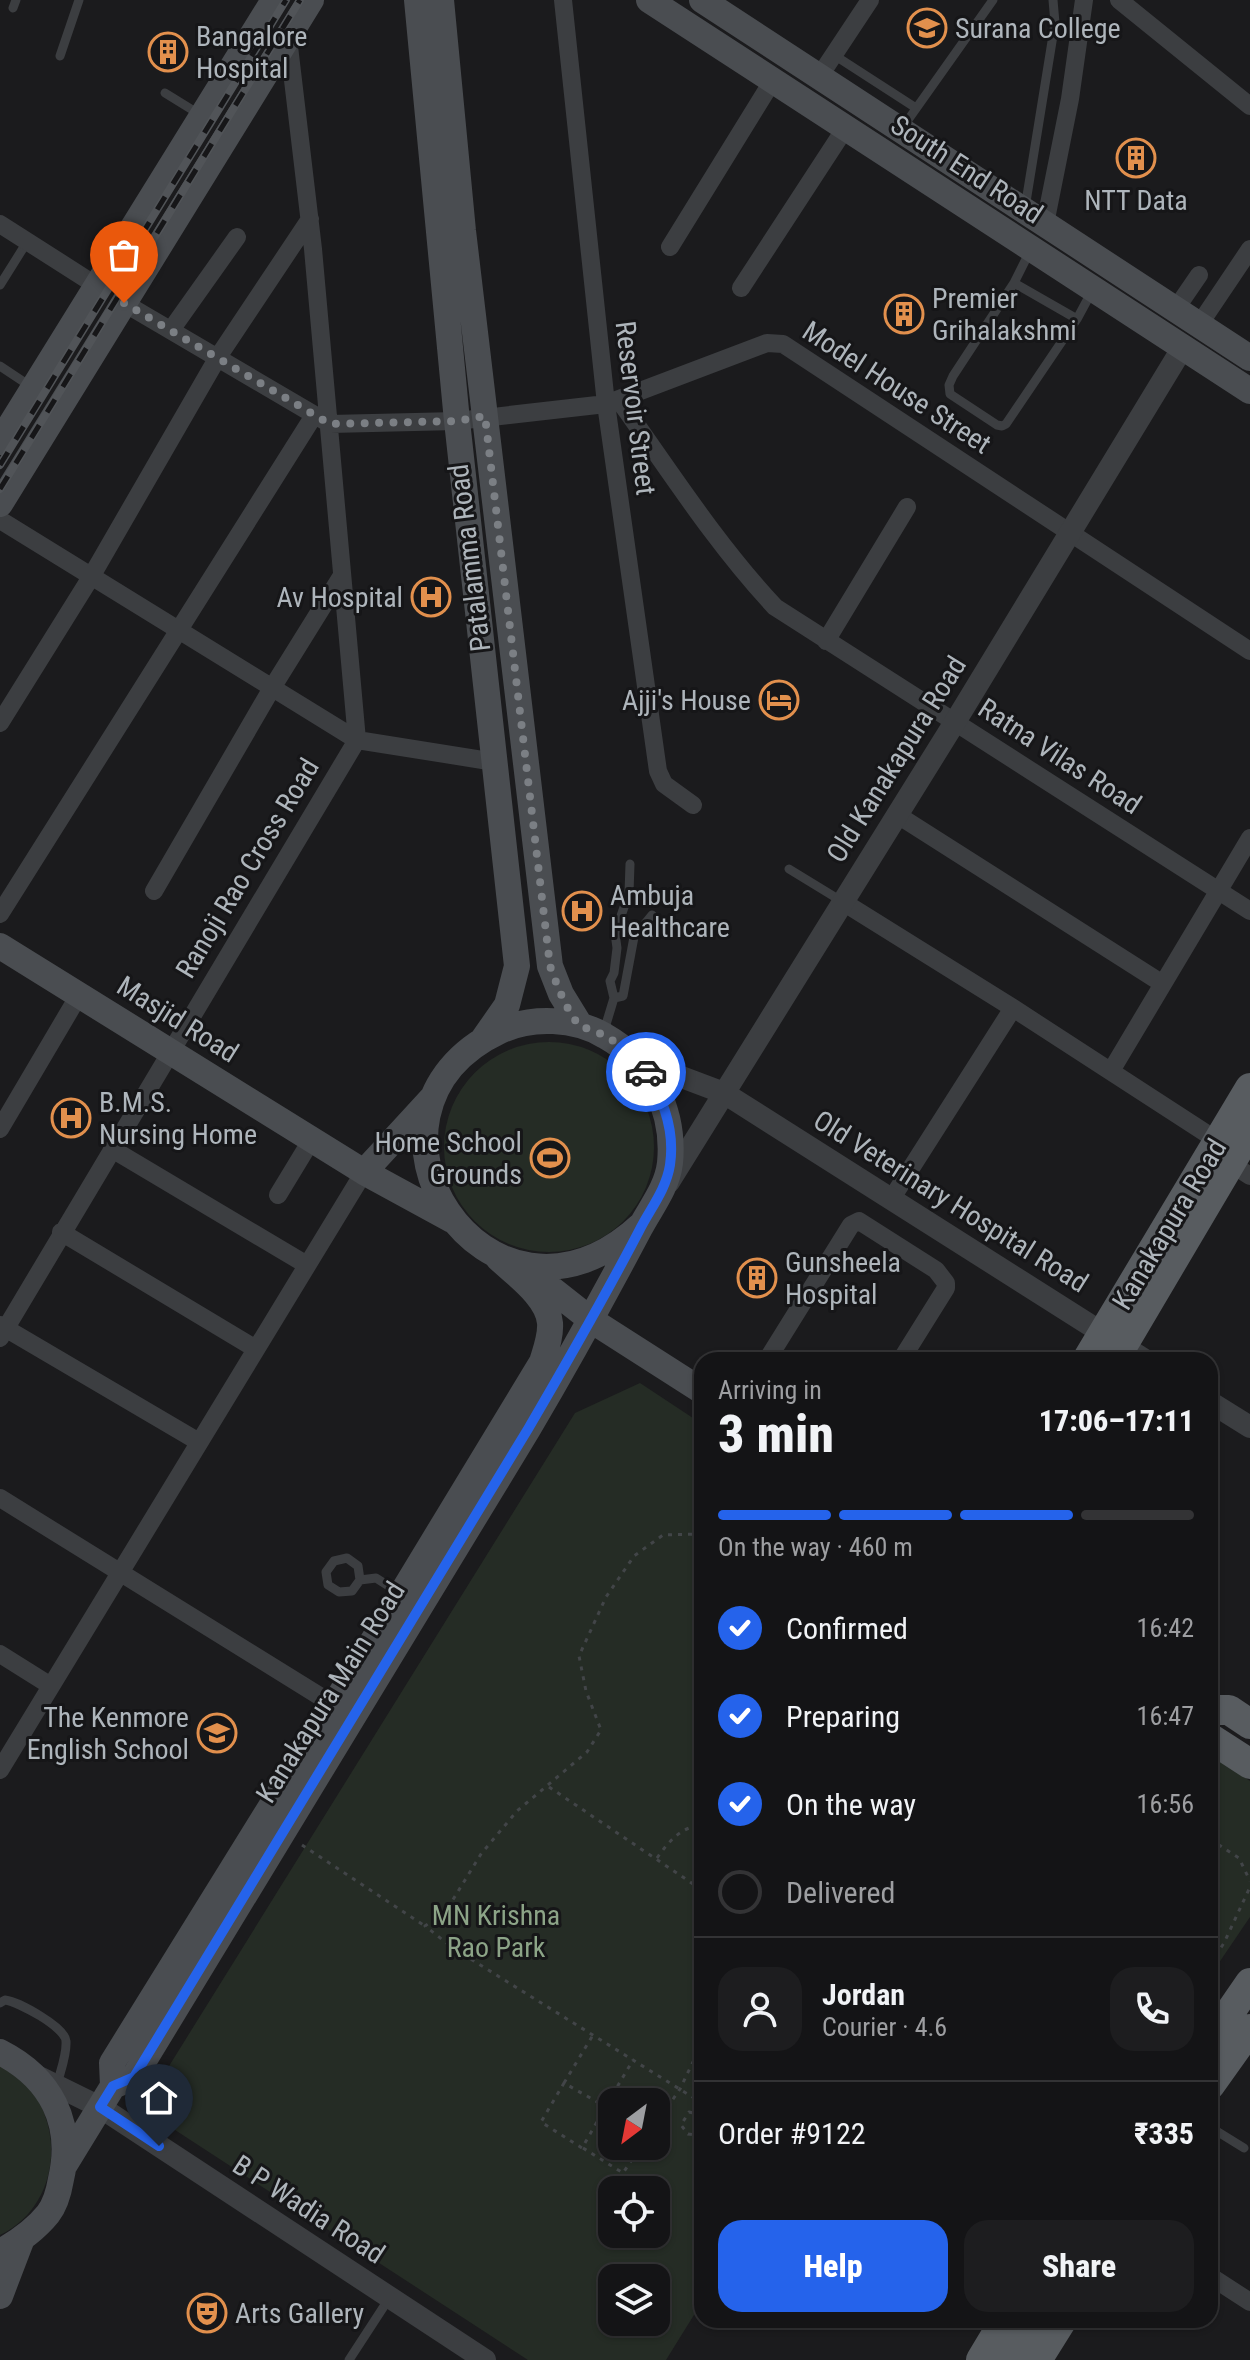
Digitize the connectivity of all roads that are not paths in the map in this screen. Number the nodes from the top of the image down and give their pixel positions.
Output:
1 (79, 0) edge
2 (311, 0) edge
3 (417, 0) edge
4 (441, 0) edge
5 (563, 0) edge
6 (649, 0) edge
7 (702, 0) edge
8 (993, 0) edge
9 (1053, 0) edge
10 (1084, 0) edge
11 (1119, 0) edge
12 (868, 1) edge
13 (266, 2) edge
14 (288, 38) junction
15 (834, 55) junction
16 (60, 56) dead end
17 (819, 77) junction
18 (773, 80) junction
19 (165, 93) dead end
20 (1250, 106) edge
21 (916, 108) junction
22 (202, 116) junction
23 (846, 127) junction
24 (901, 130) junction
25 (1035, 218) junction
26 (310, 219) junction
27 (0, 224) edge
28 (237, 237) dead end
29 (27, 242) junction
30 (670, 247) dead end
31 (1031, 249) junction
32 (1250, 249) edge
33 (1199, 275) dead end
34 (1014, 283) junction
35 (0, 285) edge
36 (97, 286) junction
37 (741, 288) dead end
38 (1093, 290) junction
39 (124, 303) junction
40 (1175, 310) junction
41 (1077, 319) junction
42 (1199, 325) junction
43 (171, 330) junction
44 (1183, 347) junction
45 (218, 357) junction
46 (1250, 358) edge
47 (0, 366) edge
48 (34, 388) junction
49 (1250, 391) edge
50 (612, 402) junction
51 (485, 416) junction
52 (322, 420) junction
53 (457, 421) junction
54 (0, 442) edge
55 (0, 504) edge
56 (907, 507) dead end
57 (0, 520) edge
58 (1069, 534) junction
59 (91, 577) junction
60 (341, 577) junction
61 (178, 631) junction
62 (826, 641) junction
63 (1250, 651) edge
64 (272, 688) junction
65 (955, 722) junction
66 (0, 723) edge
67 (357, 740) junction
68 (495, 762) junction
69 (693, 805) dead end
70 (896, 814) junction
71 (1250, 838) edge
72 (630, 864) dead end
73 (789, 869) dead end
74 (154, 891) dead end
75 (1218, 891) junction
76 (843, 902) junction
77 (1250, 911) edge
78 (0, 914) edge
79 (652, 915) dead end
80 (0, 946) edge
81 (1163, 984) junction
82 (79, 995) junction
83 (614, 998) junction
84 (1013, 1008) junction
85 (591, 1030) junction
86 (483, 1040) junction
87 (170, 1051) junction
88 (639, 1061) junction
89 (1111, 1071) junction
90 (1250, 1088) edge
91 (724, 1093) junction
92 (436, 1094) junction
93 (0, 1129) edge
94 (1250, 1130) edge
95 (312, 1139) junction
96 (112, 1149) junction
97 (1233, 1160) edge
98 (364, 1172) junction
99 (278, 1195) dead end
100 (892, 1198) junction
101 (658, 1200) junction
102 (453, 1221) junction
103 (642, 1224) junction
104 (61, 1232) junction
105 (493, 1253) junction
106 (519, 1263) junction
107 (307, 1265) junction
108 (591, 1320) junction
109 (2, 1331) edge
110 (256, 1349) junction
111 (1121, 1350) edge
112 (772, 1352) edge
113 (906, 1352) edge
114 (694, 1386) edge
115 (1218, 1407) edge
116 (1250, 1427) edge
117 (199, 1442) junction
118 (0, 1498) edge
119 (120, 1572) junction
120 (360, 1580) dead end
121 (401, 1594) junction
122 (0, 1654) edge
123 (51, 1686) junction
124 (334, 1705) junction
125 (1218, 1710) edge
126 (1250, 1724) edge
127 (1218, 1743) edge
128 (1250, 1764) edge
129 (0, 1770) edge
130 (1250, 1983) edge
131 (0, 2003) edge
132 (1218, 2029) edge
133 (1250, 2029) edge
134 (0, 2052) edge
135 (1218, 2074) edge
136 (46, 2080) junction
137 (106, 2096) junction
138 (1218, 2132) edge
139 (1244, 2148) dead end
140 (64, 2166) junction
141 (10, 2246) edge
142 (1218, 2281) edge
143 (0, 2296) edge
144 (390, 2297) junction
145 (1250, 2302) edge
146 (1000, 2328) edge
147 (1028, 2328) edge
148 (1057, 2328) edge
149 (1078, 2328) edge
150 (349, 2360) edge
151 (485, 2360) edge
152 (981, 2360) edge
153 (1009, 2360) edge
154 (1037, 2360) edge
155 (1059, 2360) edge

1 - 16 lane
2 - 14 main road
3 - 53 main road, Patalamma Road
4 - 51 main road, Patalamma Road
5 - 50 street, Reservoir Street
6 - 18 main road, South End Road
7 - 17 main road, South End Road
8 - 21 lane
9 - 25 lane
10 - 25 street
11 - 20 street
12 - 15 street
13 - 22 main road
14 - 26 street
14 - 39 main road
15 - 17 street
15 - 21 lane
17 - 24 main road, South End Road
18 - 23 main road, South End Road
18 - 30 street
19 - 22 lane
21 - 24 lane
22 - 36 main road
23 - 31 main road, South End Road
23 - 37 street
24 - 25 main road, South End Road
25 - 40 main road, South End Road
26 - 45 street
26 - 52 street
27 - 29 street
28 - 43 street
29 - 35 lane
29 - 36 street
31 - 34 lane
31 - 38 main road, South End Road
32 - 42 street
33 - 40 street
34 - 41 lane
34 - 41 lane
36 - 48 main road
38 - 41 lane
38 - 44 main road, South End Road
39 - 43 street
39 - 55 main road
40 - 42 main road, South End Road
42 - 46 main road, South End Road
43 - 45 street
44 - 49 main road, South End Road
44 - 58 street, Old Kanakapura Road
45 - 52 street
45 - 59 street
47 - 48 lane
48 - 54 main road
50 - 51 street, Model House Street
50 - 58 street, Model House Street
50 - 62 street, Ratna Vilas Road
50 - 69 street, Reservoir Street
51 - 53 street, Model House Street
51 - 85 main road, Patalamma Road
52 - 53 street, Model House Street
52 - 60 street
52 - 61 street
53 - 68 main road, Patalamma Road
56 - 62 street
57 - 59 street
58 - 63 street, Model House Street
58 - 65 street, Old Kanakapura Road
59 - 61 street
59 - 66 street
60 - 64 street
60 - 67 street
61 - 64 street
61 - 78 street
62 - 65 street, Ratna Vilas Road
64 - 67 street
64 - 74 street
65 - 70 street, Old Kanakapura Road
65 - 75 street, Ratna Vilas Road
67 - 68 street
67 - 87 street, Ranoji Rao Cross Road
68 - 86 main road, Patalamma Road
70 - 76 street, Old Kanakapura Road
70 - 81 street
71 - 75 street
72 - 83 lane
73 - 76 lane
75 - 77 street, Ratna Vilas Road
75 - 81 street
76 - 84 street
76 - 91 street, Old Kanakapura Road
79 - 83 lane
80 - 82 main road, Masjid Road
81 - 89 street
82 - 87 main road, Masjid Road
82 - 93 street
83 - 85 lane
84 - 89 street
84 - 100 street
85 - 86 main road
85 - 88 main road
86 - 92 main road
87 - 95 main road, Masjid Road
87 - 96 street, Ranoji Rao Cross Road
88 - 91 street, Old Veterinary Hospital Road
88 - 101 main road
89 - 97 street
90 - 97 main road, Kanakapura Road
91 - 100 street, Old Veterinary Hospital Road
91 - 101 street, Old Kanakapura Road
92 - 98 main road
92 - 102 main road
94 - 97 main road, Kanakapura Road
95 - 98 main road, Masjid Road
95 - 99 street
96 - 104 street, Ranoji Rao Cross Road
96 - 107 street
97 - 111 main road, Kanakapura Road
98 - 102 main road, Masjid Road
98 - 107 street
100 - 111 street, Old Veterinary Hospital Road
101 - 103 main road
102 - 105 main road
103 - 106 main road
103 - 108 main road, Kanakapura Main Road
104 - 109 street, Ranoji Rao Cross Road
104 - 110 street
105 - 106 main road
105 - 121 main road
106 - 108 main road
107 - 110 street
108 - 114 main road
108 - 137 main road, Kanakapura Main Road
109 - 117 street
110 - 117 street
112 - 113 street
115 - 116 street
117 - 119 street
118 - 119 street
119 - 123 street
119 - 124 street
120 - 121 lane
121 - 124 main road
122 - 123 street
123 - 129 street
124 - 137 main road
125 - 126 main road
127 - 128 main road
130 - 132 main road
131 - 136 lane
133 - 135 main road
134 - 136 main road
136 - 137 street, B P Wadia Road
136 - 140 main road
137 - 140 main road
137 - 144 street, B P Wadia Road
138 - 139 lane
140 - 141 main road
141 - 143 main road
142 - 145 street
144 - 150 lane
144 - 151 street, B P Wadia Road
146 - 152 main road
147 - 153 main road
148 - 154 main road
149 - 155 main road

